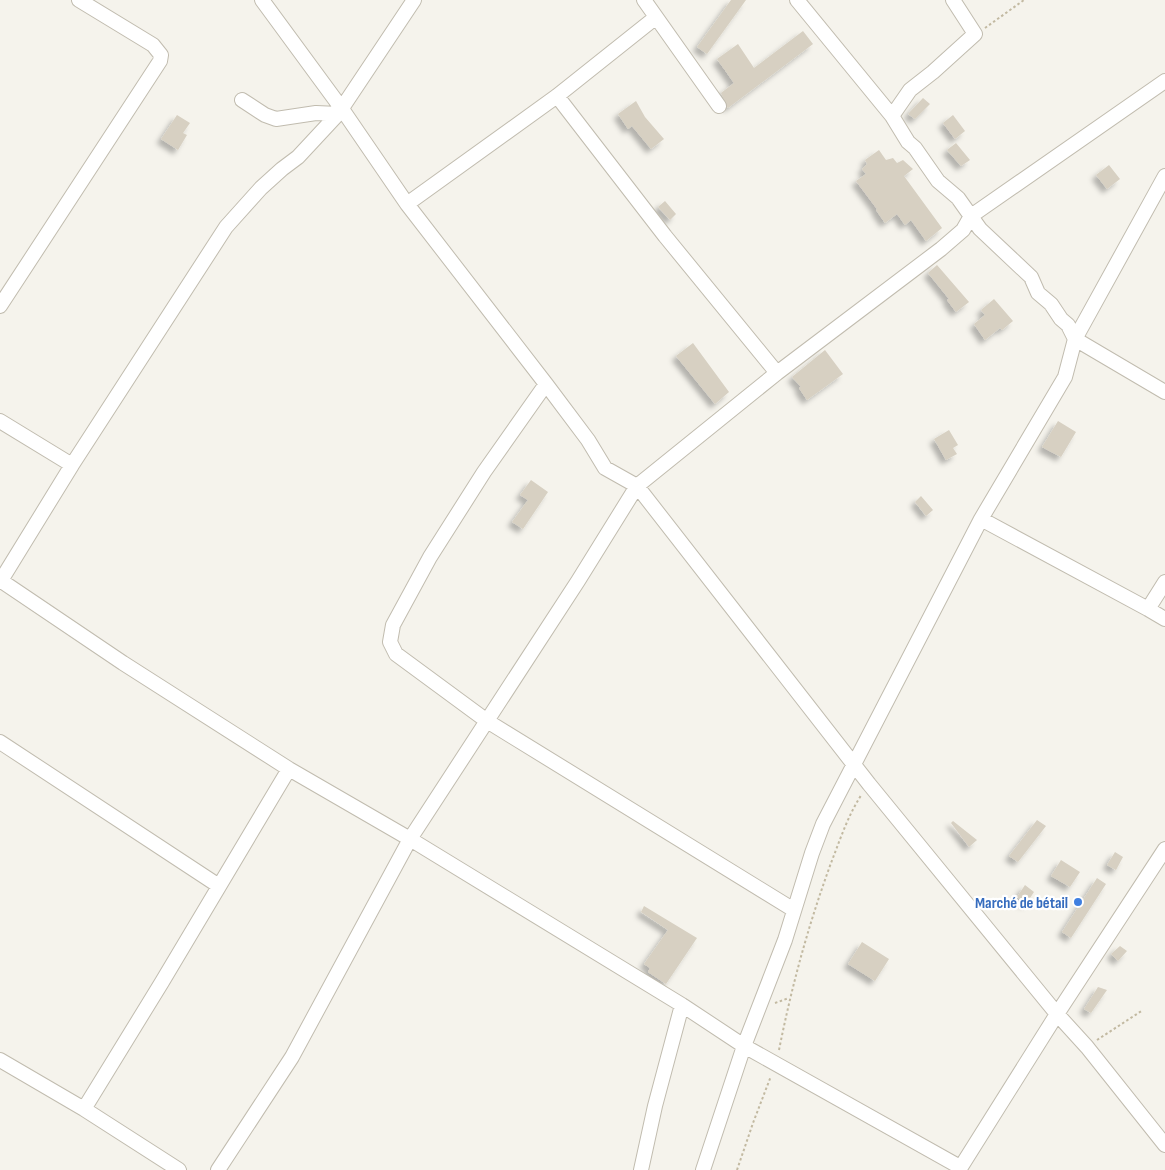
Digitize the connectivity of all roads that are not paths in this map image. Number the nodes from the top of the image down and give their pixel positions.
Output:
1 (79, 0) edge
2 (262, 0) edge
3 (414, 0) edge
4 (644, 0) edge
5 (797, 0) edge
6 (953, 0) edge
7 (655, 18) junction
8 (1165, 81) edge
9 (557, 96) junction
10 (242, 100) dead end
11 (719, 106) dead end
12 (340, 112) junction
13 (892, 116) junction
14 (1165, 176) edge
15 (407, 204) junction
16 (971, 216) junction
17 (0, 306) edge
18 (1076, 339) junction
19 (777, 373) junction
20 (546, 384) junction
21 (1165, 392) edge
22 (0, 421) edge
23 (72, 465) junction
24 (637, 486) junction
25 (981, 519) junction
26 (0, 581) edge
27 (1165, 582) edge
28 (1148, 609) junction
29 (1165, 619) edge
30 (487, 721) junction
31 (0, 742) edge
32 (854, 765) junction
33 (289, 768) junction
34 (410, 839) junction
35 (1165, 848) edge
36 (219, 886) junction
37 (794, 910) junction
38 (682, 1005) junction
39 (1057, 1014) junction
40 (744, 1046) junction
41 (0, 1060) edge
42 (84, 1109) junction
43 (1160, 1129) edge
44 (1165, 1145) edge
45 (960, 1169) edge
46 (179, 1170) edge
47 (218, 1170) edge
48 (641, 1170) edge
49 (703, 1170) edge

1 - 17 street
2 - 12 street
3 - 12 street
4 - 7 street
5 - 13 street
6 - 13 street
7 - 9 street
7 - 11 street
8 - 16 street
9 - 15 street
9 - 19 street
10 - 12 street
12 - 15 street
12 - 23 street
13 - 16 street
14 - 18 street
15 - 20 street
16 - 18 street
16 - 19 street
18 - 21 street
18 - 25 street
19 - 24 street
20 - 24 street
20 - 30 street
22 - 23 street
23 - 26 street
24 - 30 street
24 - 32 street
25 - 28 street
25 - 32 street
26 - 33 street
27 - 28 street
28 - 29 street
30 - 34 street
30 - 37 street
31 - 36 street
32 - 37 street
32 - 39 street
33 - 34 street
33 - 36 street
34 - 38 street
34 - 47 street
35 - 39 street
36 - 42 street
37 - 40 street
38 - 40 street
38 - 48 street
39 - 43 street
39 - 45 street
40 - 45 street
40 - 49 street
41 - 42 street
42 - 46 street
43 - 44 street

